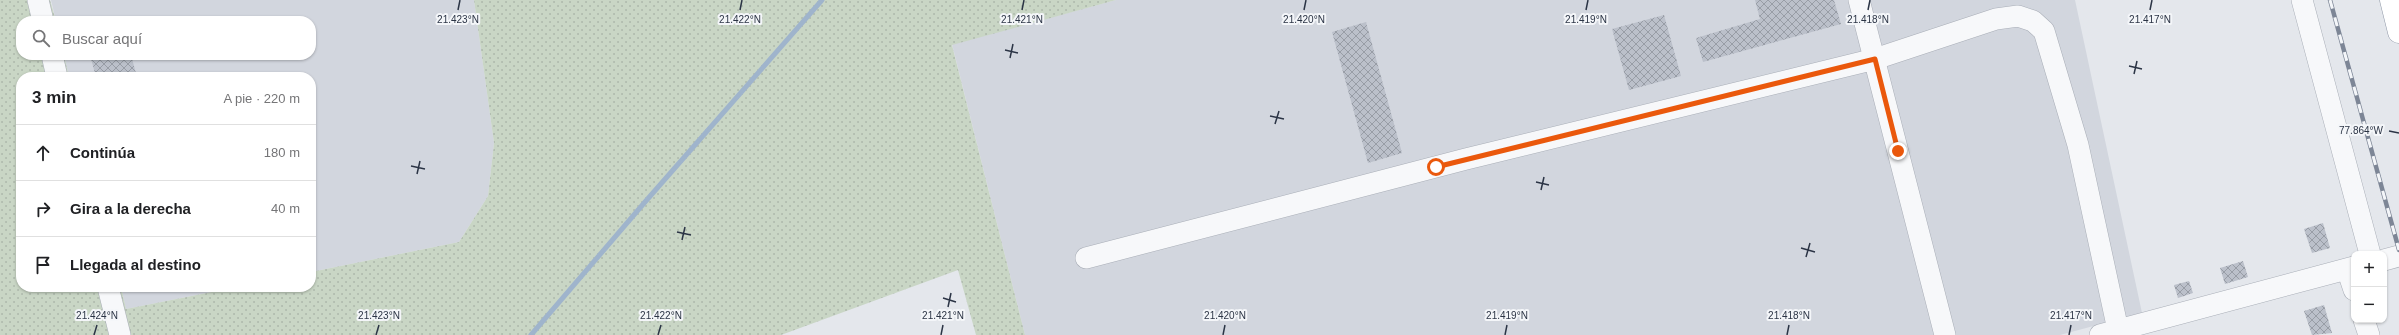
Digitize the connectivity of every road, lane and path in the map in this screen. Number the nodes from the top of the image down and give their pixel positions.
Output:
1 (38, 0) edge
2 (1859, 0) edge
3 (2302, 0) edge
4 (43, 16) edge
5 (1875, 59) junction
6 (53, 60) edge
7 (56, 72) edge
8 (2369, 251) edge
9 (2399, 256) edge
10 (1086, 258) dead end
11 (2387, 259) edge
12 (2351, 268) edge
13 (109, 292) edge
14 (2365, 323) edge
15 (2109, 333) edge
16 (120, 335) edge
17 (1946, 335) edge
18 (2369, 335) edge

1 - 4 street
2 - 5 street
3 - 8 street
5 - 10 street
5 - 15 street
5 - 17 street
6 - 7 street
9 - 11 street
12 - 15 street
13 - 16 street
14 - 18 street

